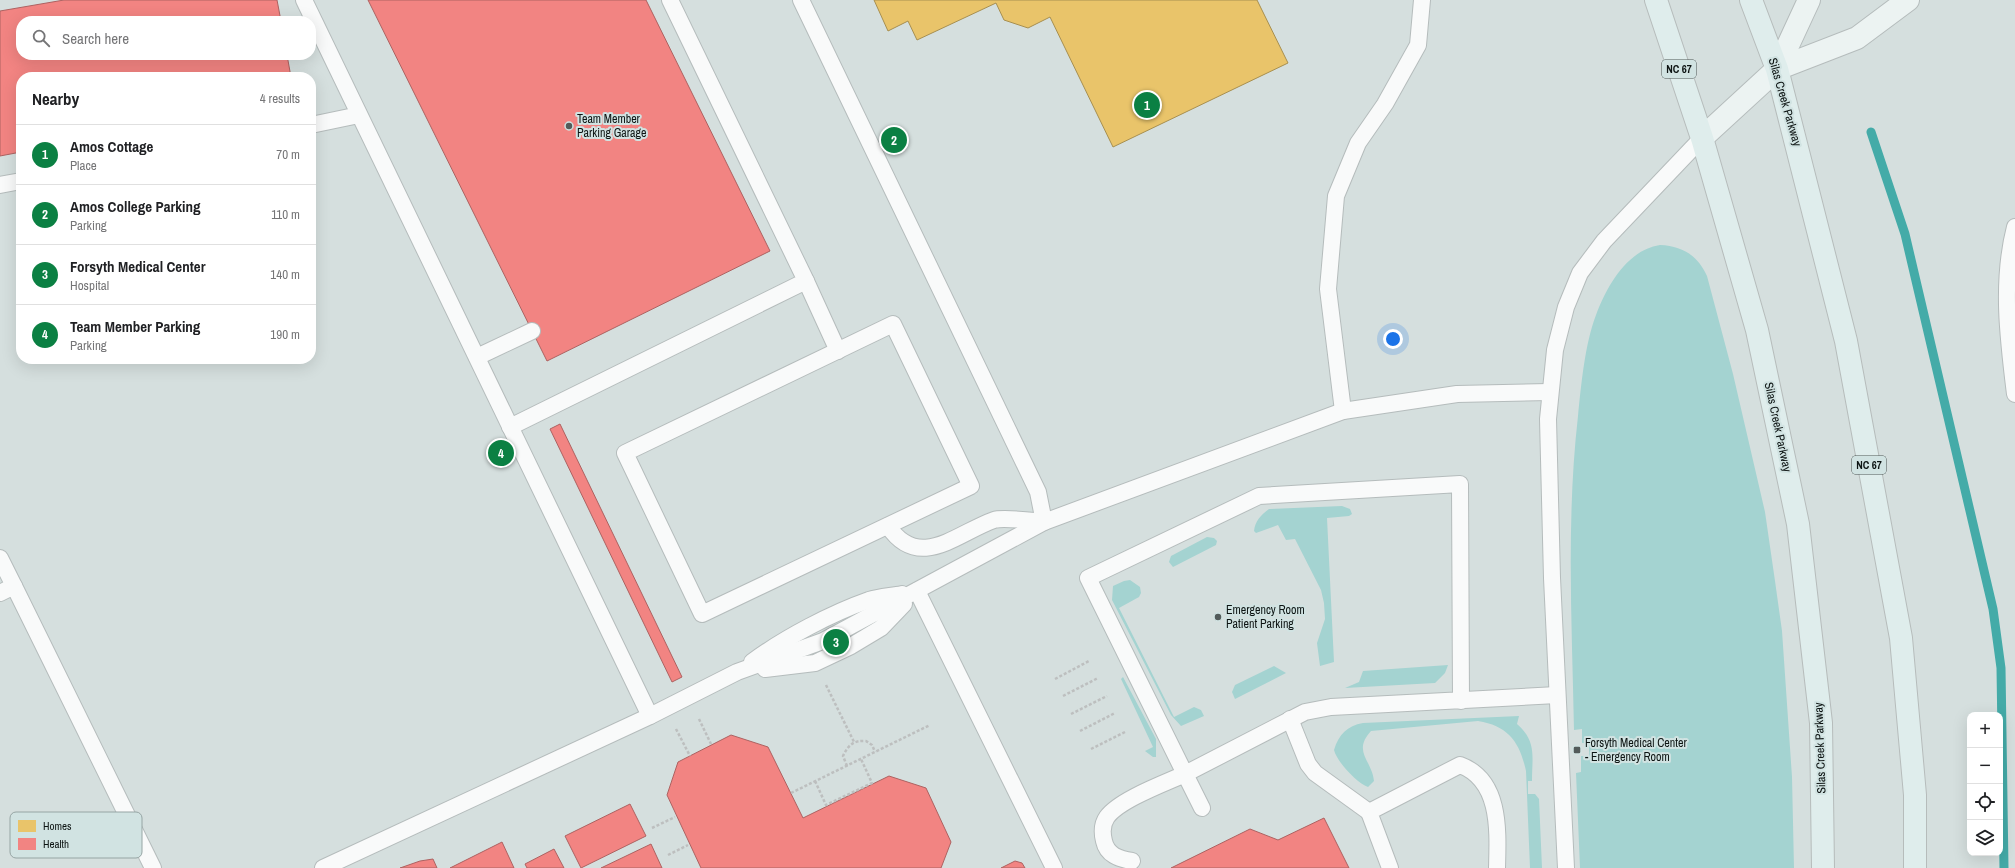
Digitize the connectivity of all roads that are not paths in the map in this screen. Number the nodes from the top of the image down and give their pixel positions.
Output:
1 (304, 0) edge
2 (670, 0) edge
3 (801, 0) edge
4 (1422, 0) edge
5 (1656, 0) edge
6 (1751, 0) edge
7 (1809, 0) edge
8 (1908, 0) edge
9 (312, 16) edge
10 (316, 25) edge
11 (1777, 69) junction
12 (360, 115) junction
13 (316, 124) edge
14 (1702, 138) junction
15 (16, 182) edge
16 (0, 185) edge
17 (2015, 226) edge
18 (806, 281) junction
19 (532, 331) dead end
20 (838, 351) junction
21 (477, 357) junction
22 (1549, 392) junction
23 (2015, 394) edge
24 (1343, 411) junction
25 (510, 426) junction
26 (1044, 522) junction
27 (888, 526) junction
28 (0, 558) edge
29 (7, 590) edge
30 (917, 591) junction
31 (737, 672) junction
32 (1557, 695) junction
33 (1461, 700) junction
34 (650, 716) junction
35 (1290, 719) junction
36 (1185, 774) junction
37 (1202, 808) dead end
38 (124, 812) edge
39 (1369, 812) junction
40 (142, 847) edge
41 (1132, 861) dead end
42 (153, 868) edge
43 (323, 868) edge
44 (1054, 868) edge
45 (1390, 868) edge
46 (1497, 868) edge
47 (1566, 868) edge
48 (1823, 868) edge
49 (1914, 868) edge

1 - 9 lane
2 - 18 lane
3 - 26 lane
4 - 24 lane
5 - 14 main road, Silas Creek Parkway / NC 67
6 - 11 main road, Silas Creek Parkway / NC 67
7 - 11 main road
8 - 11 main road
10 - 12 lane
11 - 14 main road
11 - 49 main road, Silas Creek Parkway / NC 67
12 - 13 lane
12 - 21 lane
14 - 22 lane
14 - 48 main road, Silas Creek Parkway / NC 67
15 - 16 lane
17 - 23 lane
18 - 20 lane
18 - 25 lane
19 - 21 lane
20 - 27 lane
20 - 27 lane
21 - 25 lane
22 - 24 lane
22 - 32 lane
24 - 26 lane
25 - 34 lane
26 - 27 lane
26 - 30 lane
28 - 29 lane
29 - 38 lane
30 - 31 lane
30 - 31 lane
30 - 44 lane
31 - 34 lane
32 - 33 lane
32 - 47 lane
33 - 35 lane
33 - 36 lane
34 - 43 lane
35 - 36 lane
35 - 39 lane
36 - 37 lane
36 - 41 lane
39 - 45 lane
39 - 46 lane
40 - 42 lane

